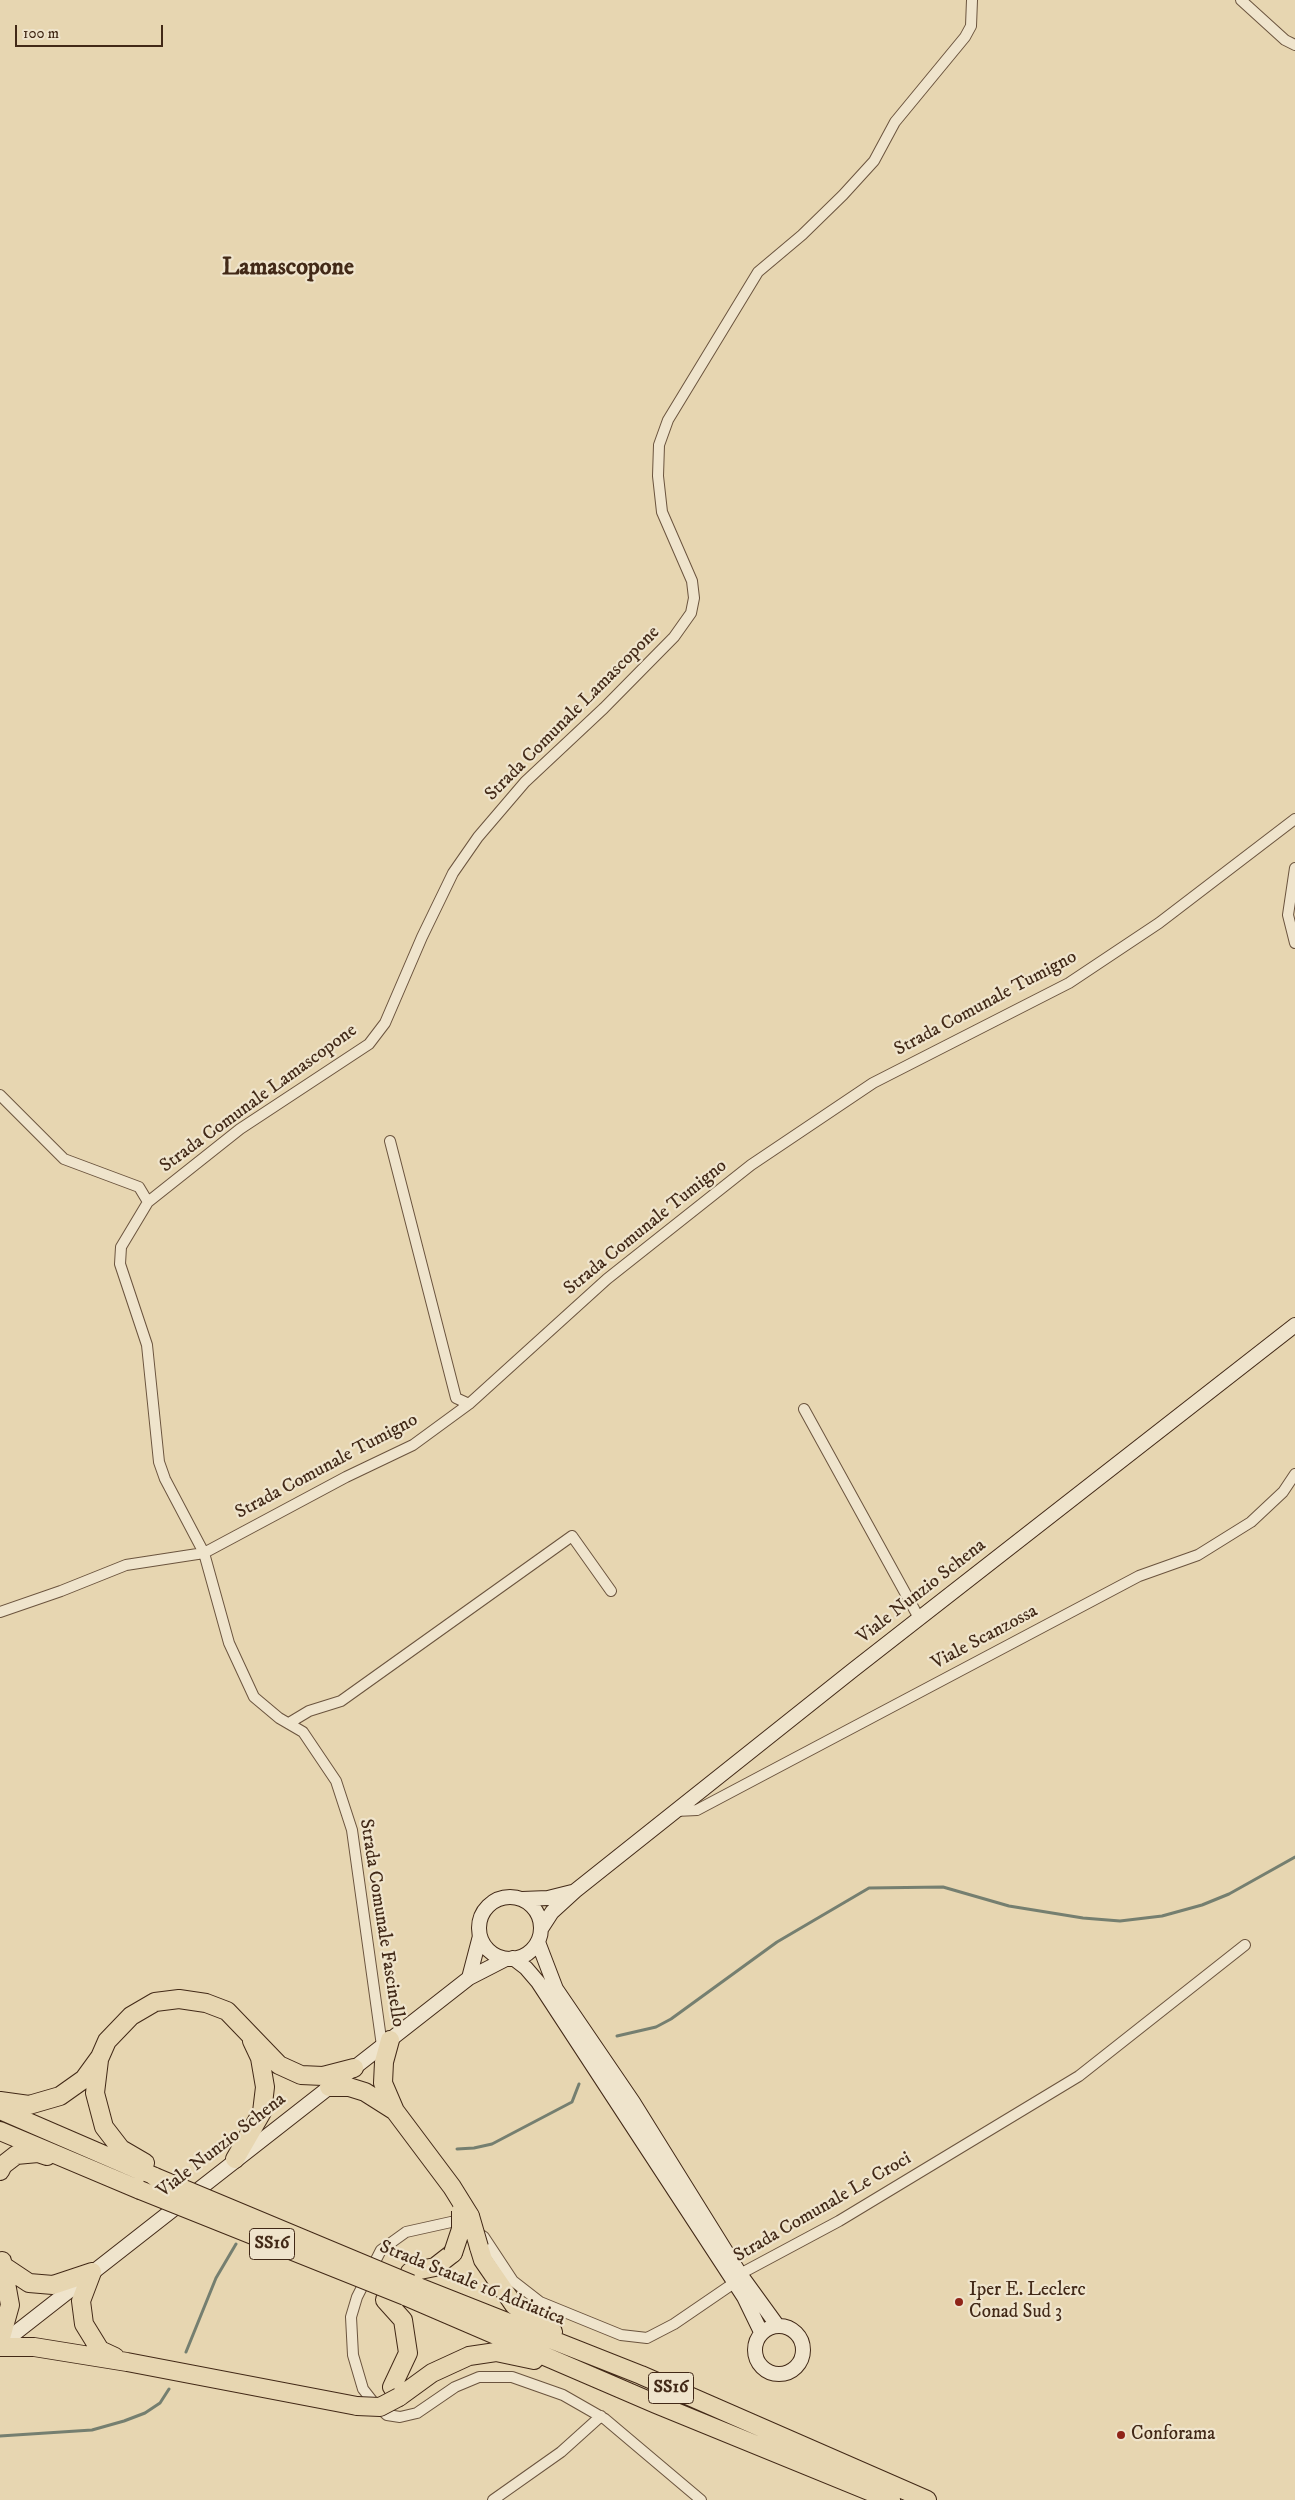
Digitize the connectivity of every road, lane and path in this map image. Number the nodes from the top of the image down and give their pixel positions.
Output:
1 (972, 0) edge
2 (1242, 0) edge
3 (1295, 45) edge
4 (1295, 819) edge
5 (1295, 868) edge
6 (1295, 944) edge
7 (0, 1095) edge
8 (390, 1141) dead end
9 (148, 1202) junction
10 (1295, 1325) edge
11 (469, 1404) junction
12 (804, 1409) dead end
13 (1295, 1474) edge
14 (204, 1553) junction
15 (611, 1591) dead end
16 (0, 1612) edge
17 (919, 1618) junction
18 (289, 1723) junction
19 (676, 1810) junction
20 (575, 1891) junction
21 (522, 1899) junction
22 (480, 1936) junction
23 (539, 1936) junction
24 (1245, 1945) dead end
25 (509, 1958) junction
26 (468, 1978) junction
27 (245, 2027) junction
28 (386, 2043) junction
29 (100, 2057) junction
30 (354, 2068) junction
31 (329, 2087) junction
32 (0, 2101) edge
33 (0, 2110) edge
34 (394, 2111) junction
35 (0, 2130) edge
36 (235, 2159) junction
37 (0, 2170) edge
38 (96, 2170) junction
39 (159, 2175) junction
40 (464, 2209) junction
41 (323, 2256) junction
42 (2, 2261) edge
43 (92, 2272) junction
44 (737, 2278) junction
45 (409, 2284) junction
46 (777, 2325) junction
47 (761, 2332) junction
48 (0, 2341) edge
49 (0, 2346) edge
50 (127, 2362) junction
51 (641, 2375) junction
52 (396, 2392) junction
53 (656, 2404) junction
54 (601, 2416) junction
55 (897, 2495) edge
56 (493, 2500) edge
57 (701, 2500) edge
58 (927, 2500) edge
59 (933, 2500) edge

1 - 9 street, Strada Comunale Lamascopone
2 - 3 street
4 - 11 street, Strada Comunale Tumigno
5 - 6 street
7 - 9 street
8 - 11 street
9 - 14 street, Strada Comunale Lamascopone
10 - 17 street, Viale Nunzio Schena
11 - 14 street, Strada Comunale Tumigno
12 - 17 street
13 - 19 street, Viale Scanzossa
14 - 16 street, Strada Comunale Tumigno
14 - 18 street, Strada Comunale Fascinello
15 - 18 street
17 - 19 street, Viale Nunzio Schena
18 - 28 street, Strada Comunale Fascinello
19 - 20 street, Viale Nunzio Schena
20 - 21 street, Viale Nunzio Schena
20 - 23 street, Viale Nunzio Schena
21 - 22 street
21 - 23 street
22 - 25 street
22 - 26 street
23 - 25 street
23 - 44 street
24 - 44 street, Strada Comunale Le Croci
25 - 26 street, Viale Nunzio Schena
25 - 44 street
26 - 28 street, Viale Nunzio Schena
27 - 29 highway
27 - 30 highway
27 - 36 highway
28 - 30 street, Viale Nunzio Schena
28 - 34 highway
29 - 32 highway
29 - 39 highway
30 - 31 street, Viale Nunzio Schena
31 - 34 highway
31 - 36 street, Viale Nunzio Schena
33 - 39 highway, Strada Statale 16 Adriatica / SS16
34 - 40 highway
35 - 38 highway, Strada Statale 16 Adriatica / SS16
36 - 43 street, Viale Nunzio Schena
37 - 38 highway
38 - 41 highway, Strada Statale 16 Adriatica / SS16, bridge
39 - 41 highway, Strada Statale 16 Adriatica / SS16, bridge
40 - 45 highway, bridge
40 - 51 highway, bridge
41 - 45 highway, Strada Statale 16 Adriatica / SS16, bridge
41 - 45 highway, bridge
41 - 52 highway, bridge
42 - 43 highway
42 - 48 highway
43 - 49 street, Viale Nunzio Schena
43 - 50 highway
44 - 46 street
44 - 47 street
44 - 54 street, Strada Comunale Le Croci
45 - 51 highway, Strada Statale 16 Adriatica / SS16
45 - 53 highway, Strada Statale 16 Adriatica / SS16
46 - 47 street
46 - 47 street
49 - 50 highway
50 - 52 highway
51 - 55 highway, Strada Statale 16 Adriatica / SS16
52 - 53 highway
53 - 55 highway, Strada Statale 16 Adriatica / SS16
54 - 56 street
54 - 57 street
55 - 58 highway, Strada Statale 16 Adriatica / SS16
55 - 59 highway, SS16

